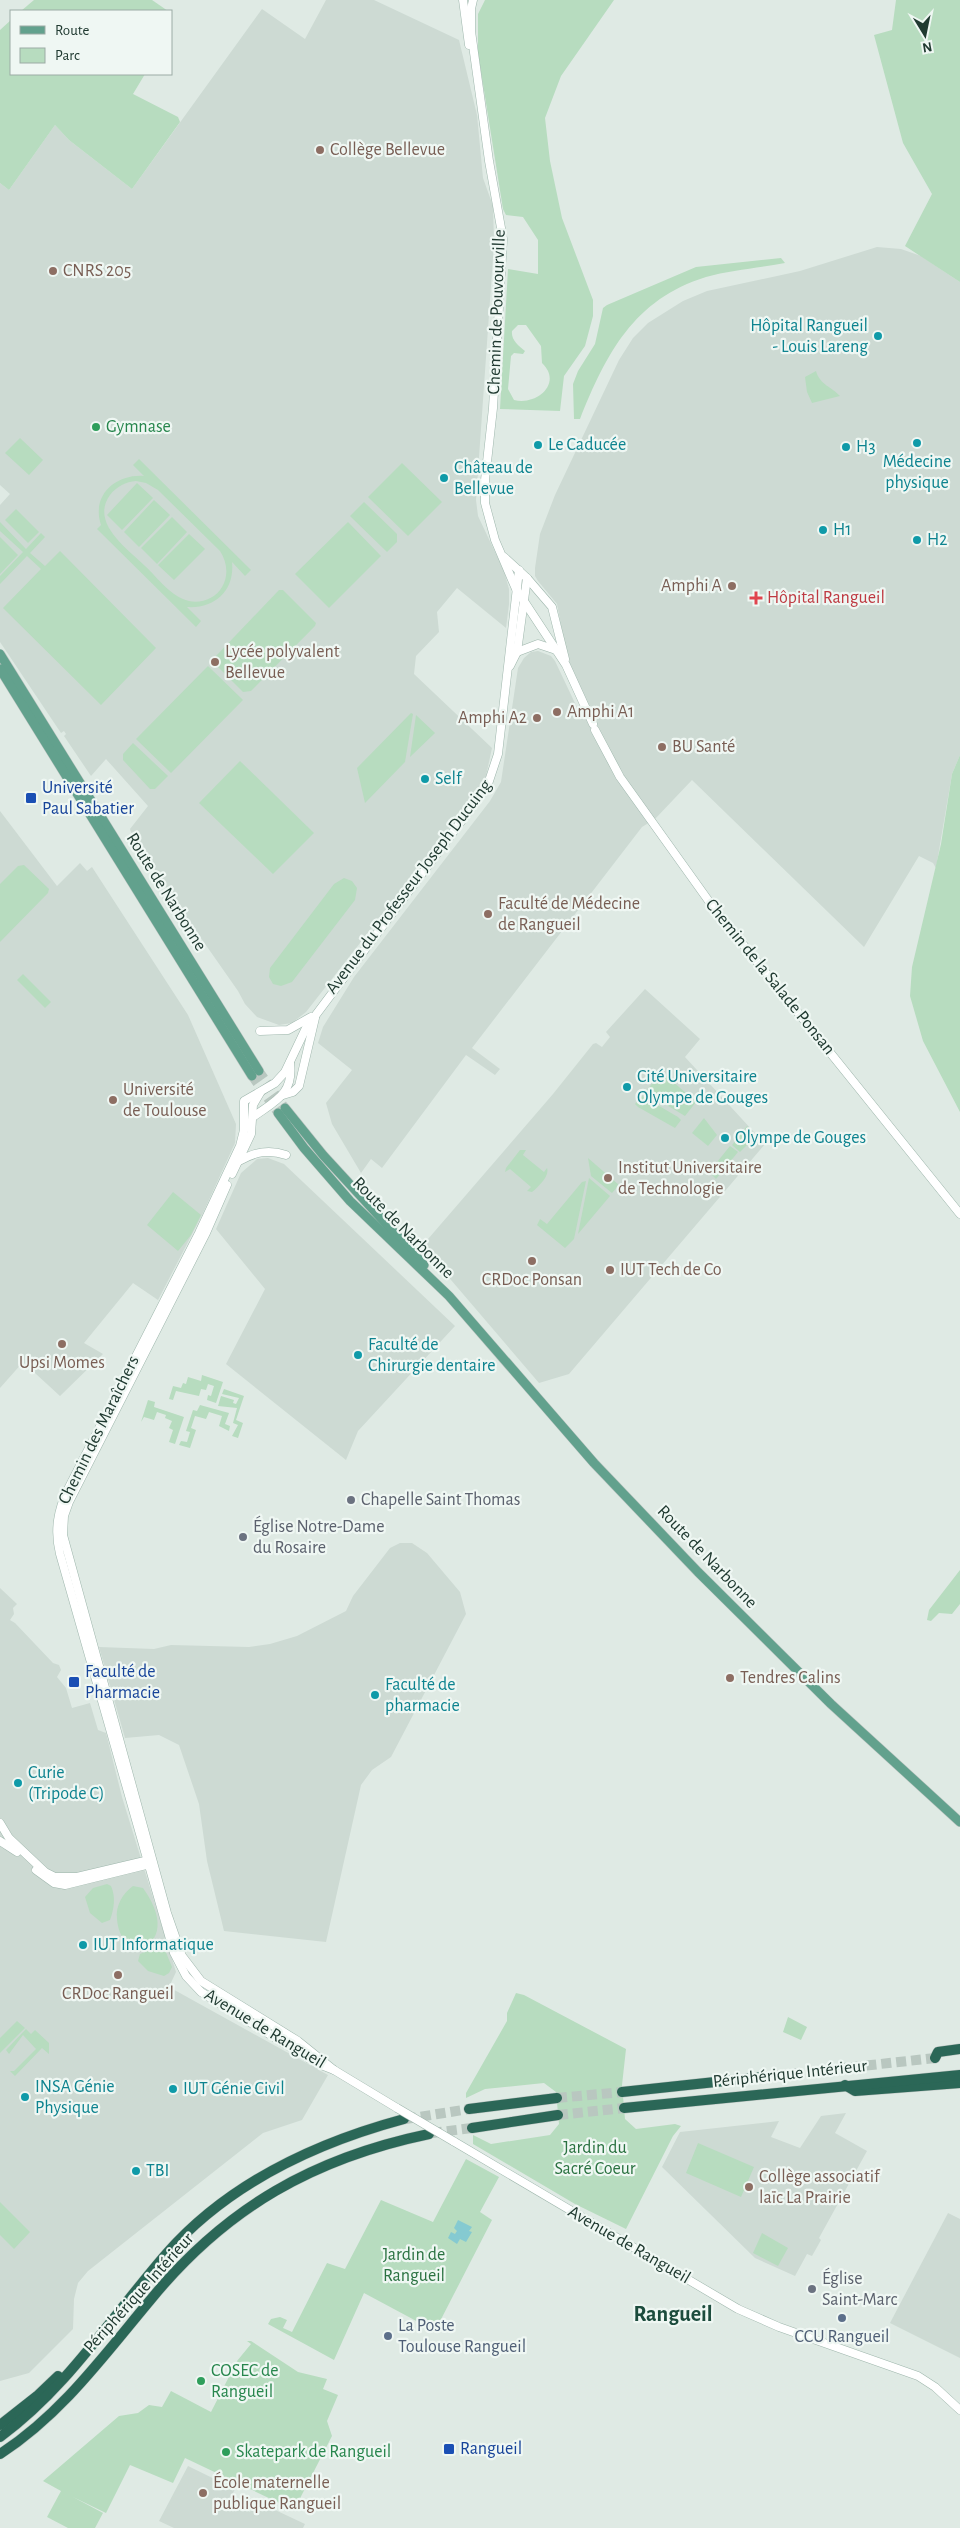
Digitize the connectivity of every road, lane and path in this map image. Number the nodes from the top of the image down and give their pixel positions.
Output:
1 (463, 0) edge
2 (474, 0) edge
3 (476, 66) junction
4 (502, 556) junction
5 (519, 570) junction
6 (528, 578) junction
7 (516, 590) junction
8 (524, 601) junction
9 (556, 650) junction
10 (517, 652) junction
11 (0, 654) edge
12 (566, 665) junction
13 (509, 668) junction
14 (0, 669) edge
15 (317, 1014) junction
16 (260, 1031) dead end
17 (290, 1061) junction
18 (260, 1093) junction
19 (284, 1094) junction
20 (281, 1111) tunnel mouth
21 (253, 1117) junction
22 (286, 1155) dead end
23 (239, 1161) junction
24 (960, 1214) edge
25 (960, 1822) edge
26 (0, 1827) edge
27 (0, 1841) edge
28 (149, 1862) junction
29 (198, 1984) joint
30 (960, 2049) edge
31 (960, 2055) edge
32 (960, 2074) edge
33 (762, 2077) tunnel mouth
34 (960, 2083) edge
35 (845, 2085) junction
36 (622, 2092) tunnel mouth
37 (557, 2098) tunnel mouth
38 (624, 2108) tunnel mouth
39 (469, 2109) tunnel mouth
40 (558, 2115) tunnel mouth
41 (404, 2119) tunnel mouth
42 (472, 2128) tunnel mouth
43 (429, 2134) tunnel mouth
44 (86, 2353) junction
45 (960, 2410) edge
46 (0, 2425) edge
47 (0, 2437) edge
48 (0, 2454) edge

1 - 3 street, Chemin de Pouvourville
2 - 3 street, Chemin de Pouvourville
3 - 4 street, Chemin de Pouvourville
4 - 5 street
4 - 7 street, Chemin de Pouvourville
5 - 6 street
5 - 7 street, Avenue du Professeur Joseph Ducuing
6 - 8 street, Avenue du Professeur Joseph Ducuing
6 - 12 street, Chemin de la Salade Ponsan
7 - 8 street, Chemin de Pouvourville
7 - 13 street, Avenue du Professeur Joseph Ducuing
8 - 9 street, Chemin de la Salade Ponsan
8 - 10 street, Avenue du Professeur Joseph Ducuing
9 - 10 street
9 - 12 street, Chemin de la Salade Ponsan
10 - 13 street, Avenue du Professeur Joseph Ducuing
11 - 14 main road, Route de Narbonne
12 - 24 street, Chemin de la Salade Ponsan
13 - 15 street, Avenue du Professeur Joseph Ducuing
15 - 16 street
15 - 17 street, Avenue du Professeur Joseph Ducuing
15 - 19 street
17 - 18 street
17 - 19 street
18 - 21 street, Chemin des Maraîchers
18 - 28 street, Chemin des Maraîchers
19 - 21 street
20 - 25 main road, Route de Narbonne
21 - 23 street, Chemin des Maraîchers
22 - 23 street
23 - 28 street, Chemin des Maraîchers
26 - 28 street
27 - 28 street
28 - 29 street, Chemin des Maraîchers
29 - 45 street, Avenue de Rangueil, bridge
30 - 31 highway
32 - 35 highway, Périphérique Intérieur
33 - 36 highway
34 - 35 highway
35 - 38 highway, Périphérique Intérieur
37 - 39 highway
40 - 42 highway
41 - 44 highway
43 - 48 highway, Périphérique Intérieur
44 - 46 highway
44 - 47 highway

